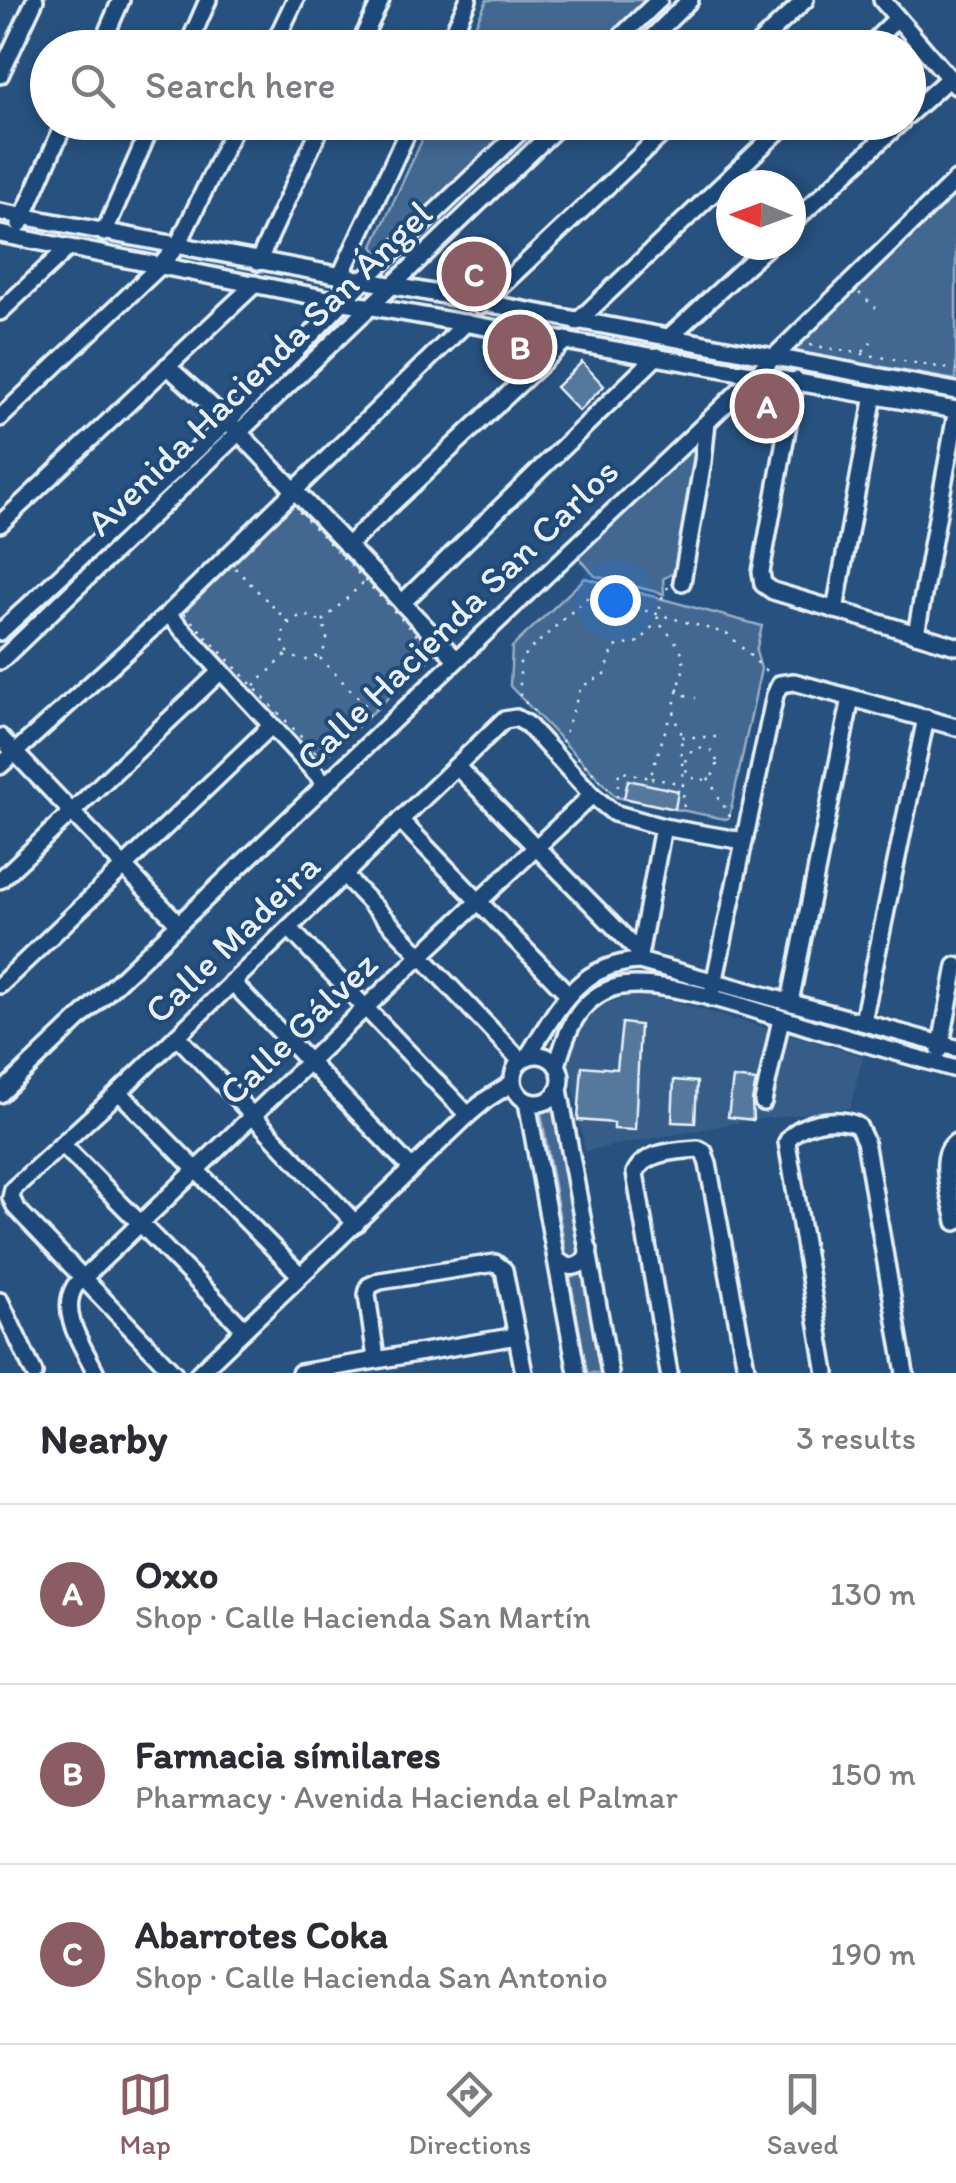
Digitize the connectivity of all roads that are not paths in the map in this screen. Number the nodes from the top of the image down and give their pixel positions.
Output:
1 (35, 0) edge
2 (122, 0) edge
3 (208, 0) edge
4 (295, 0) edge
5 (381, 0) edge
6 (468, 0) edge
7 (660, 0) edge
8 (690, 0) edge
9 (805, 0) edge
10 (882, 0) edge
11 (897, 18) junction
12 (108, 30) edge
13 (195, 30) edge
14 (281, 30) edge
15 (367, 30) edge
16 (454, 30) edge
17 (629, 30) edge
18 (659, 30) edge
19 (773, 30) edge
20 (885, 30) edge
21 (907, 30) edge
22 (926, 52) edge
23 (0, 75) edge
24 (952, 82) edge
25 (926, 102) edge
26 (58, 140) edge
27 (145, 140) edge
28 (228, 140) edge
29 (315, 140) edge
30 (404, 140) edge
31 (511, 140) edge
32 (543, 140) edge
33 (655, 140) edge
34 (769, 140) edge
35 (882, 140) edge
36 (956, 180) edge
37 (806, 210) edge
38 (0, 212) edge
39 (22, 216) junction
40 (104, 232) junction
41 (8, 236) edge
42 (178, 246) junction
43 (68, 248) junction
44 (752, 260) edge
45 (258, 262) junction
46 (161, 265) junction
47 (340, 277) junction
48 (364, 280) junction
49 (255, 284) junction
50 (392, 286) junction
51 (344, 302) junction
52 (481, 305) junction
53 (372, 306) junction
54 (0, 312) edge
55 (577, 322) junction
56 (466, 323) junction
57 (669, 337) junction
58 (566, 340) junction
59 (657, 356) junction
60 (774, 356) junction
61 (167, 366) junction
62 (756, 373) junction
63 (796, 380) junction
64 (956, 391) edge
65 (874, 395) junction
66 (956, 412) edge
67 (0, 418) edge
68 (707, 422) junction
69 (233, 427) junction
70 (291, 490) junction
71 (0, 524) edge
72 (347, 546) junction
73 (682, 582) road end
74 (402, 603) junction
75 (835, 610) junction
76 (168, 614) junction
77 (0, 632) edge
78 (916, 634) junction
79 (956, 646) edge
80 (456, 659) junction
81 (0, 661) edge
82 (221, 671) junction
83 (852, 698) junction
84 (926, 718) junction
85 (271, 726) junction
86 (956, 727) edge
87 (0, 737) edge
88 (14, 752) junction
89 (0, 766) edge
90 (456, 766) junction
91 (326, 784) junction
92 (592, 795) junction
93 (73, 812) junction
94 (400, 820) junction
95 (663, 827) junction
96 (744, 841) junction
97 (536, 847) junction
98 (126, 866) junction
99 (344, 875) junction
100 (0, 880) edge
101 (480, 900) junction
102 (177, 922) junction
103 (288, 928) junction
104 (422, 956) junction
105 (639, 956) junction
106 (956, 966) edge
107 (714, 981) junction
108 (232, 982) junction
109 (0, 985) edge
110 (568, 993) junction
111 (710, 998) junction
112 (790, 1002) junction
113 (365, 1008) junction
114 (781, 1019) junction
115 (863, 1021) junction
116 (177, 1036) junction
117 (948, 1046) edge
118 (524, 1058) junction
119 (938, 1064) junction
120 (308, 1065) junction
121 (558, 1066) junction
122 (956, 1068) edge
123 (512, 1084) junction
124 (559, 1088) junction
125 (119, 1092) junction
126 (0, 1094) edge
127 (527, 1102) junction
128 (763, 1102) dead end
129 (468, 1114) junction
130 (252, 1118) junction
131 (956, 1142) edge
132 (62, 1144) junction
133 (411, 1168) junction
134 (196, 1169) junction
135 (956, 1222) edge
136 (141, 1223) junction
137 (356, 1224) junction
138 (590, 1250) junction
139 (557, 1259) junction
140 (300, 1275) junction
141 (83, 1278) junction
142 (0, 1301) edge
143 (244, 1329) junction
144 (516, 1336) junction
145 (376, 1358) junction
146 (34, 1373) edge
147 (96, 1373) edge
148 (174, 1373) edge
149 (199, 1373) edge
150 (300, 1373) edge
151 (524, 1373) edge
152 (577, 1373) edge
153 (610, 1373) edge
154 (669, 1373) edge
155 (746, 1373) edge
156 (826, 1373) edge
157 (905, 1373) edge

1 - 23 street
2 - 12 street
3 - 13 street
4 - 14 street
5 - 15 street
6 - 16 street
7 - 17 street
8 - 18 street
9 - 19 street
10 - 11 street
11 - 20 street
11 - 21 street
22 - 24 street
24 - 25 street
26 - 39 street
27 - 40 street
28 - 42 street
29 - 45 street
30 - 47 street
31 - 48 street, Avenida Hacienda San Ángel
32 - 50 street, Avenida Hacienda San Ángel
33 - 52 street
34 - 55 street
35 - 37 street
36 - 60 street, Calle Hacienda San Carlos
38 - 39 street
39 - 40 street
39 - 41 street
40 - 42 street
41 - 43 street
42 - 45 street
42 - 46 street
43 - 46 street
43 - 54 street
44 - 57 street
45 - 47 street
46 - 49 street
46 - 67 street
47 - 48 street
48 - 50 street
48 - 51 street, Avenida Hacienda San Ángel
49 - 51 street
49 - 61 street
50 - 52 street
50 - 53 street, Avenida Hacienda San Ángel
51 - 53 street
51 - 69 street, Avenida Hacienda San Ángel
52 - 55 street
53 - 56 street
53 - 69 street, Avenida Hacienda San Ángel
55 - 57 street
56 - 58 street
56 - 70 street
57 - 60 street
58 - 59 street
58 - 72 street
59 - 62 street
59 - 74 street
60 - 62 street, Calle Hacienda San Carlos
60 - 64 street
61 - 69 street
61 - 71 street
62 - 63 street
62 - 68 street, Calle Hacienda San Carlos
63 - 65 street
63 - 75 street
65 - 66 street
65 - 75 street
66 - 78 street
68 - 73 street
68 - 80 street, Calle Hacienda San Carlos
69 - 70 street
69 - 77 street, Avenida Hacienda San Ángel
69 - 81 street, Avenida Hacienda San Ángel
70 - 72 street
70 - 76 street
72 - 74 street
74 - 80 street
75 - 78 street
76 - 82 street
76 - 88 street
78 - 79 street
80 - 91 street, Calle Hacienda San Carlos
82 - 85 street
82 - 93 street
83 - 84 street
83 - 96 street
83 - 112 street
84 - 86 street
84 - 115 street
85 - 91 street
85 - 98 street
87 - 88 street
88 - 89 street
88 - 93 street
90 - 92 street, Calle Madeira
90 - 94 street, Calle Madeira
90 - 97 street
91 - 102 street, Calle Hacienda San Carlos
92 - 95 street
92 - 97 street, Calle Gálvez
93 - 98 street
93 - 100 street
94 - 99 street, Calle Madeira
94 - 101 street
95 - 96 street
95 - 105 street
96 - 107 street
97 - 101 street, Calle Gálvez
97 - 105 street
98 - 102 street
98 - 109 street
99 - 103 street, Calle Madeira
99 - 104 street
101 - 104 street, Calle Gálvez
101 - 110 street
102 - 126 street, Calle Hacienda San Carlos
103 - 108 street, Calle Madeira
103 - 113 street
104 - 113 street, Calle Gálvez
104 - 118 street
105 - 107 street
105 - 110 street
106 - 117 street
107 - 111 street
107 - 112 street
108 - 116 street, Calle Madeira
108 - 120 street
110 - 118 street
111 - 114 street
111 - 121 street
112 - 115 street
113 - 120 street, Calle Gálvez
113 - 129 street
114 - 119 street
114 - 128 street
115 - 117 street
116 - 125 street, Calle Madeira
116 - 130 street
117 - 119 street
118 - 121 street
118 - 123 street
119 - 122 street
120 - 130 street, Calle Gálvez
120 - 133 street
121 - 124 street
123 - 127 street
123 - 129 street
124 - 127 street
124 - 138 street
125 - 132 street, Calle Madeira
125 - 134 street
127 - 139 street
129 - 133 street
130 - 134 street, Calle Gálvez
130 - 137 street
131 - 135 street
132 - 136 street
132 - 141 street, Calle Madeira
133 - 137 street
134 - 136 street, Calle Gálvez
134 - 140 street
136 - 141 street, Calle Gálvez
136 - 143 street
137 - 140 street
138 - 139 street
138 - 153 street
139 - 152 street
140 - 143 street
141 - 147 street, Calle Gálvez
141 - 148 street
142 - 146 street
143 - 149 street
144 - 145 street
144 - 145 street
144 - 151 street
145 - 150 street
154 - 155 street
156 - 157 street

